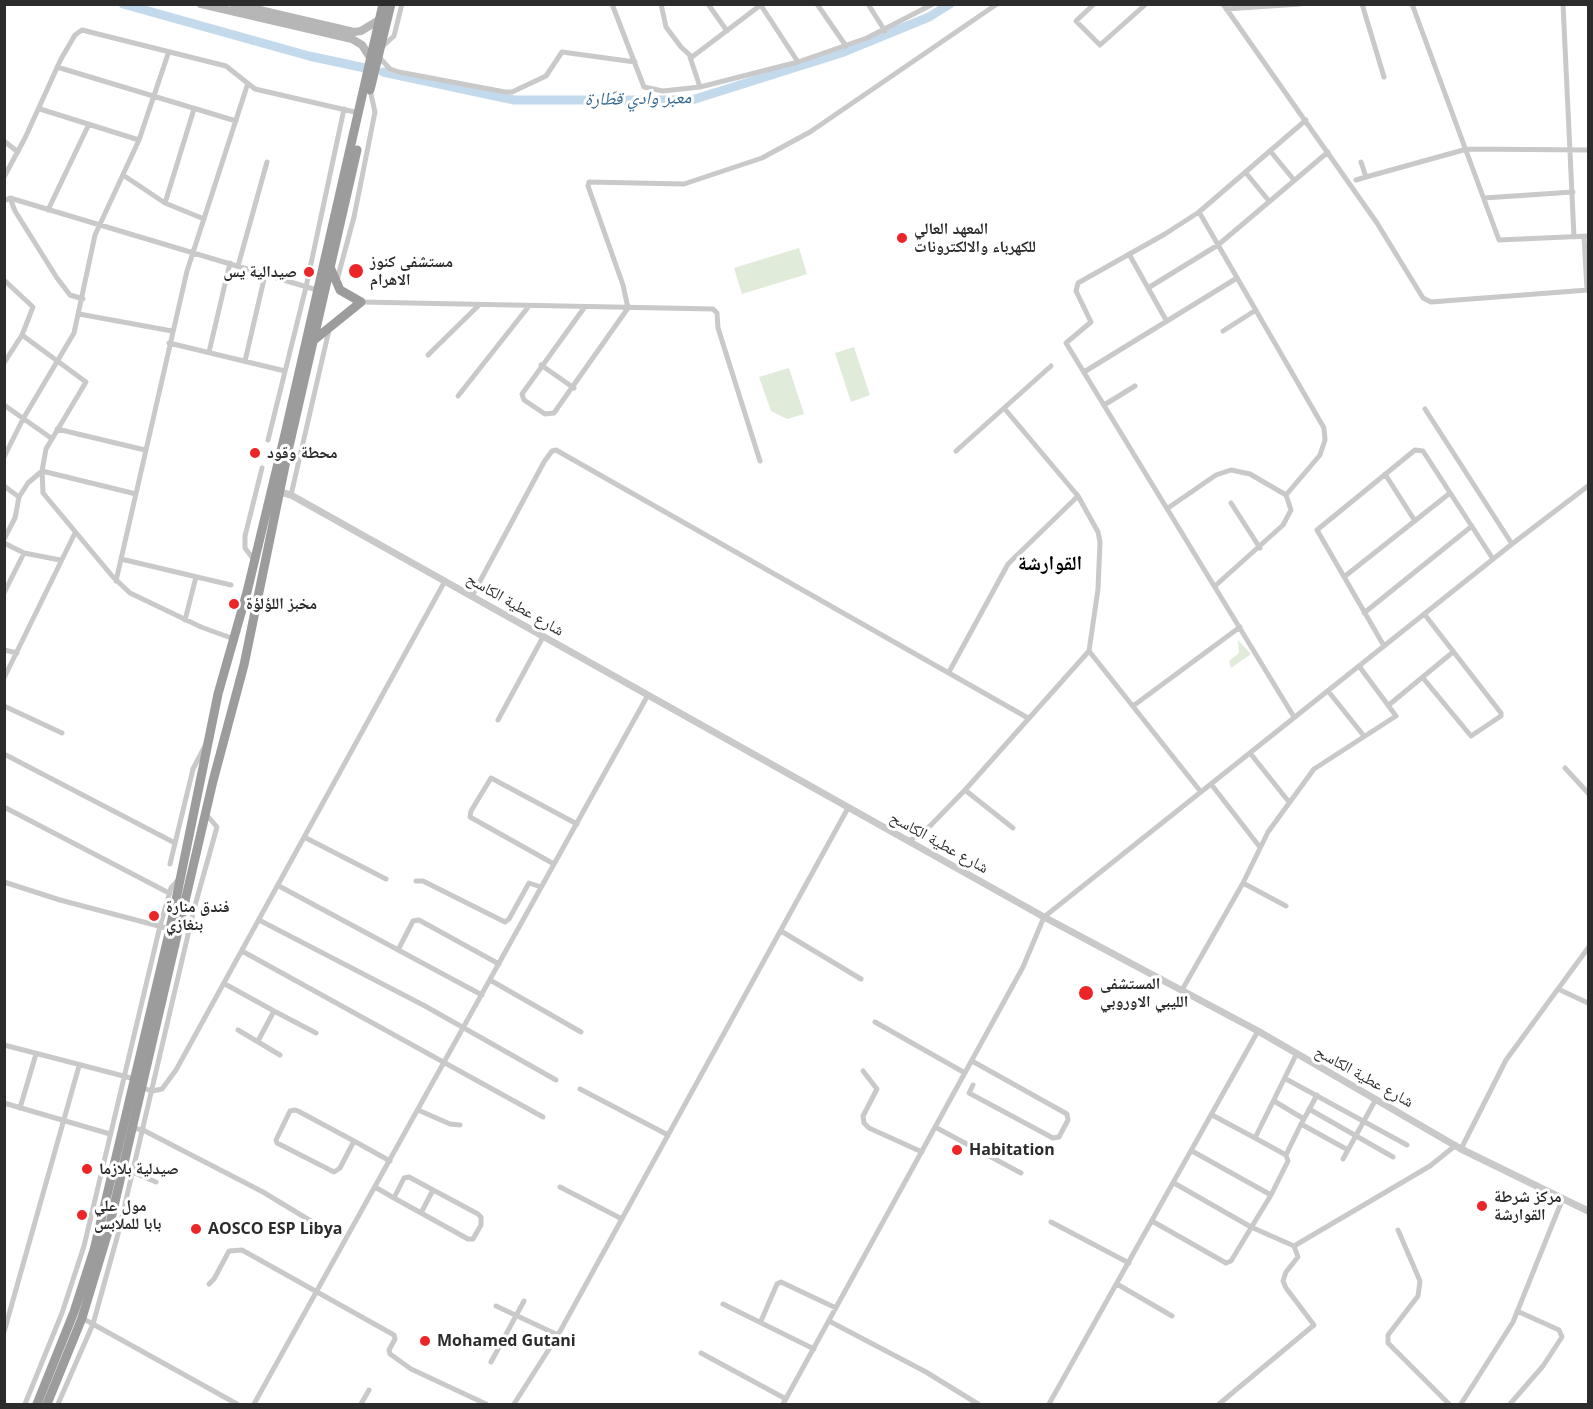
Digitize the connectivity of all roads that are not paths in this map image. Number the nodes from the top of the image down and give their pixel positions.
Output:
1 (234, 4) edge
2 (383, 4) edge
3 (391, 4) edge
4 (402, 4) edge
5 (612, 4) edge
6 (661, 4) edge
7 (708, 4) edge
8 (817, 4) edge
9 (868, 4) edge
10 (933, 4) edge
11 (997, 4) edge
12 (1094, 4) edge
13 (1136, 4) edge
14 (1146, 4) edge
15 (1300, 4) edge
16 (1362, 4) edge
17 (1412, 4) edge
18 (1563, 4) edge
19 (207, 5) edge
20 (761, 5) edge
21 (1276, 5) edge
22 (1225, 7) edge
23 (1141, 10) junction
24 (383, 19) junction
25 (398, 21) junction
26 (727, 31) junction
27 (885, 31) junction
28 (353, 36) junction
29 (846, 46) junction
30 (168, 54) junction
31 (376, 54) junction
32 (690, 57) junction
33 (634, 62) junction
34 (798, 62) junction
35 (57, 67) junction
36 (1384, 77) dead end
37 (247, 86) junction
38 (700, 87) junction
39 (370, 89) junction
40 (154, 97) junction
41 (40, 109) junction
42 (194, 109) junction
43 (344, 109) junction
44 (359, 113) junction
45 (1306, 120) junction
46 (236, 121) junction
47 (89, 124) junction
48 (139, 140) junction
49 (4, 141) edge
50 (1467, 149) junction
51 (1588, 150) edge
52 (1571, 151) junction
53 (18, 152) junction
54 (1271, 152) junction
55 (1328, 152) junction
56 (267, 162) dead end
57 (1361, 162) dead end
58 (1246, 173) junction
59 (123, 175) junction
60 (351, 176) junction
61 (4, 177) edge
62 (1366, 177) junction
63 (362, 178) junction
64 (1294, 180) junction
65 (1356, 180) dead end
66 (1573, 192) junction
67 (7, 198) edge
68 (1484, 198) junction
69 (1269, 201) junction
70 (165, 203) junction
71 (48, 210) junction
72 (1199, 212) junction
73 (204, 219) junction
74 (100, 224) junction
75 (1586, 236) edge
76 (1574, 237) junction
77 (1218, 244) junction
78 (193, 251) junction
79 (1129, 254) junction
80 (230, 263) junction
81 (1587, 263) edge
82 (238, 266) junction
83 (330, 267) junction
84 (266, 275) junction
85 (1237, 278) junction
86 (4, 280) edge
87 (336, 284) junction
88 (306, 287) junction
89 (1148, 288) junction
90 (317, 290) junction
91 (1588, 290) edge
92 (83, 299) junction
93 (361, 302) junction
94 (479, 305) junction
95 (529, 306) junction
96 (584, 308) junction
97 (628, 308) junction
98 (1256, 310) junction
99 (79, 314) junction
100 (1166, 320) junction
101 (329, 330) junction
102 (172, 331) junction
103 (1223, 331) dead end
104 (22, 334) junction
105 (314, 340) junction
106 (169, 344) junction
107 (208, 352) junction
108 (428, 355) dead end
109 (57, 359) junction
110 (245, 361) junction
111 (4, 363) edge
112 (541, 365) junction
113 (1051, 366) dead end
114 (285, 371) junction
115 (1084, 372) junction
116 (1134, 386) dead end
117 (574, 388) junction
118 (458, 396) dead end
119 (4, 405) edge
120 (1104, 405) junction
121 (1004, 408) junction
122 (1425, 409) dead end
123 (303, 413) junction
124 (23, 419) junction
125 (57, 429) junction
126 (51, 438) junction
127 (268, 440) dead end
128 (145, 450) junction
129 (956, 451) dead end
130 (4, 458) edge
131 (760, 461) dead end
132 (262, 468) dead end
133 (42, 471) junction
134 (1386, 474) junction
135 (4, 486) edge
136 (1588, 486) edge
137 (280, 492) junction
138 (1450, 493) junction
139 (136, 494) junction
140 (291, 495) junction
141 (1286, 495) junction
142 (1078, 496) junction
143 (19, 497) junction
144 (1231, 503) dead end
145 (1167, 508) junction
146 (1415, 521) junction
147 (1472, 526) junction
148 (75, 532) junction
149 (4, 541) edge
150 (1512, 544) junction
151 (1260, 548) junction
152 (24, 553) junction
153 (121, 559) junction
154 (1493, 559) junction
155 (60, 560) junction
156 (254, 560) junction
157 (196, 577) junction
158 (1344, 578) junction
159 (116, 581) junction
160 (445, 581) junction
161 (231, 585) dead end
162 (1215, 586) junction
163 (4, 593) edge
164 (472, 596) junction
165 (1364, 613) junction
166 (1425, 615) junction
167 (185, 620) junction
168 (1240, 627) junction
169 (543, 637) junction
170 (234, 639) junction
171 (1384, 646) junction
172 (4, 650) edge
173 (1089, 651) junction
174 (1453, 652) junction
175 (17, 653) junction
176 (227, 662) junction
177 (244, 664) junction
178 (1359, 666) junction
179 (949, 672) junction
180 (4, 678) edge
181 (1423, 678) junction
182 (1328, 690) junction
183 (218, 694) junction
184 (648, 695) junction
185 (235, 699) junction
186 (1390, 704) junction
187 (4, 706) edge
188 (1133, 706) junction
189 (1294, 717) junction
190 (1028, 718) junction
191 (498, 720) dead end
192 (62, 733) dead end
193 (1364, 736) junction
194 (209, 739) junction
195 (1250, 753) junction
196 (4, 754) edge
197 (1565, 768) dead end
198 (1211, 784) junction
199 (965, 790) junction
200 (1201, 792) junction
201 (1588, 793) edge
202 (1289, 802) junction
203 (4, 807) edge
204 (848, 808) junction
205 (577, 824) junction
206 (1013, 828) dead end
207 (306, 838) junction
208 (909, 841) junction
209 (175, 843) junction
210 (1259, 846) junction
211 (170, 864) dead end
212 (554, 864) junction
213 (180, 878) junction
214 (386, 879) dead end
215 (416, 881) dead end
216 (4, 882) edge
217 (1243, 883) junction
218 (279, 886) junction
219 (542, 887) junction
220 (169, 893) junction
221 (1286, 906) dead end
222 (1044, 917) junction
223 (259, 920) junction
224 (165, 928) junction
225 (780, 931) junction
226 (1588, 948) edge
227 (398, 950) junction
228 (242, 951) junction
229 (499, 964) junction
230 (861, 979) dead end
231 (490, 980) junction
232 (225, 984) junction
233 (1182, 990) junction
234 (1558, 990) junction
235 (482, 995) junction
236 (1588, 1003) edge
237 (274, 1011) junction
238 (874, 1022) dead end
239 (462, 1029) junction
240 (238, 1030) dead end
241 (1258, 1031) junction
242 (581, 1032) dead end
243 (316, 1033) dead end
244 (258, 1041) junction
245 (4, 1046) edge
246 (36, 1054) junction
247 (280, 1055) dead end
248 (1296, 1055) junction
249 (972, 1061) junction
250 (444, 1064) junction
251 (80, 1066) junction
252 (863, 1071) dead end
253 (965, 1073) junction
254 (124, 1077) junction
255 (135, 1079) junction
256 (1286, 1079) junction
257 (556, 1080) dead end
258 (973, 1085) dead end
259 (148, 1089) junction
260 (580, 1089) dead end
261 (1317, 1095) junction
262 (1376, 1099) junction
263 (1274, 1101) junction
264 (4, 1103) edge
265 (20, 1108) junction
266 (1309, 1109) junction
267 (418, 1110) junction
268 (1212, 1115) junction
269 (543, 1117) dead end
270 (66, 1120) junction
271 (1365, 1120) junction
272 (1302, 1122) junction
273 (460, 1125) dead end
274 (935, 1127) junction
275 (138, 1129) junction
276 (110, 1134) junction
277 (668, 1135) junction
278 (1356, 1136) junction
279 (1255, 1138) junction
280 (354, 1141) junction
281 (1407, 1145) dead end
282 (1459, 1147) junction
283 (1348, 1150) junction
284 (1192, 1151) junction
285 (922, 1152) junction
286 (1286, 1155) junction
287 (1393, 1157) dead end
288 (104, 1159) junction
289 (1343, 1159) dead end
290 (390, 1161) junction
291 (119, 1165) junction
292 (133, 1171) junction
293 (1020, 1173) dead end
294 (156, 1182) dead end
295 (1173, 1183) junction
296 (375, 1187) junction
297 (560, 1187) dead end
298 (433, 1190) junction
299 (1271, 1195) junction
300 (394, 1198) junction
301 (1563, 1198) junction
302 (120, 1205) junction
303 (1588, 1211) edge
304 (421, 1213) junction
305 (622, 1219) junction
306 (1152, 1221) junction
307 (1051, 1222) dead end
308 (1251, 1227) junction
309 (1398, 1230) dead end
310 (329, 1232) dead end
311 (113, 1233) junction
312 (1294, 1246) junction
313 (1129, 1263) junction
314 (209, 1284) dead end
315 (1117, 1284) junction
316 (318, 1290) junction
317 (524, 1301) dead end
318 (723, 1304) dead end
319 (496, 1306) dead end
320 (836, 1308) junction
321 (1517, 1311) junction
322 (516, 1315) junction
323 (1172, 1316) dead end
324 (82, 1318) junction
325 (761, 1321) junction
326 (829, 1321) junction
327 (93, 1324) junction
328 (4, 1332) edge
329 (558, 1335) junction
330 (814, 1348) junction
331 (701, 1353) dead end
332 (491, 1362) dead end
333 (369, 1390) dead end
334 (1050, 1401) edge
335 (784, 1402) edge
336 (1445, 1403) edge
337 (25, 1404) edge
338 (37, 1404) edge
339 (47, 1404) edge
340 (58, 1404) edge
341 (237, 1404) edge
342 (254, 1404) edge
343 (361, 1404) edge
344 (486, 1404) edge
345 (514, 1404) edge
346 (978, 1404) edge
347 (1059, 1404) edge
348 (1219, 1404) edge
349 (1461, 1404) edge
350 (1510, 1404) edge

1 - 28 main road
2 - 24 highway
3 - 24 highway
4 - 25 street
5 - 33 street
6 - 32 street
7 - 26 street
8 - 29 street
9 - 27 street
10 - 27 street
11 - 97 street
12 - 23 street
13 - 23 street
14 - 23 street
15 - 21 street
16 - 36 street
17 - 50 street
18 - 52 street
19 - 28 main road
20 - 26 street
20 - 34 street
21 - 22 street
22 - 45 street
24 - 25 street
24 - 28 main road
24 - 31 highway
24 - 31 highway
25 - 31 street
26 - 32 street
27 - 29 street
28 - 31 main road
29 - 34 street
30 - 35 street
30 - 37 street
30 - 40 street
31 - 33 street
31 - 39 highway
31 - 44 highway
32 - 38 street
33 - 38 street
34 - 38 street
35 - 40 street
35 - 41 street
37 - 43 street
37 - 46 street
39 - 60 highway
39 - 63 street
40 - 42 street
40 - 48 street
41 - 47 street
41 - 53 street
42 - 46 street
42 - 70 street
43 - 44 street
43 - 88 street
44 - 90 highway
45 - 54 street
45 - 55 street
46 - 73 street
47 - 48 street
47 - 71 street
48 - 59 street
49 - 53 street
50 - 52 street
50 - 62 street
50 - 68 street
51 - 52 street
52 - 66 street
53 - 61 street
54 - 58 street
54 - 64 street
55 - 64 street
55 - 91 street
56 - 82 street
57 - 62 street
58 - 69 street
58 - 72 street
59 - 70 street
59 - 74 street
60 - 63 street
60 - 83 highway
62 - 65 street
63 - 87 street
64 - 69 street
66 - 68 street
66 - 76 street
67 - 71 street
67 - 92 street
68 - 76 street
69 - 77 street
70 - 73 street
71 - 74 street
72 - 77 street
72 - 79 street
73 - 78 street
74 - 78 street
74 - 92 street
75 - 76 street
75 - 81 street
77 - 85 street
77 - 89 street
78 - 80 street
78 - 102 street
79 - 89 street
79 - 115 street
80 - 82 street
80 - 107 street
81 - 91 street
82 - 84 street
83 - 87 highway
83 - 105 highway
84 - 88 street
84 - 110 street
85 - 98 street
85 - 100 street
86 - 104 street
87 - 93 highway
88 - 90 street
88 - 114 street
89 - 100 street
90 - 156 highway
92 - 99 street
93 - 94 street
93 - 101 highway
94 - 95 street
94 - 108 street
95 - 96 street
95 - 118 street
96 - 97 street
96 - 112 street
97 - 117 street
97 - 131 street
98 - 103 street
98 - 141 street
99 - 102 street
99 - 109 street
100 - 115 street
101 - 105 highway
101 - 123 street
102 - 106 street
104 - 109 street
104 - 111 street
105 - 123 highway
106 - 107 street
106 - 128 street
107 - 110 street
109 - 124 street
109 - 125 street
110 - 114 street
112 - 117 street
112 - 117 street
113 - 121 street
114 - 127 street
115 - 120 street
116 - 120 street
119 - 124 street
120 - 145 street
121 - 129 street
121 - 142 street
122 - 150 street
123 - 137 highway
123 - 140 street
124 - 126 street
124 - 130 street
125 - 126 street
125 - 128 street
126 - 133 street
128 - 139 street
132 - 156 street
133 - 139 street
133 - 143 street
133 - 148 street
134 - 138 street
134 - 146 street
134 - 158 street
135 - 143 street
136 - 150 street
137 - 140 street, شارع عطية الكاسح
137 - 177 highway
138 - 146 street
138 - 147 street
139 - 153 street
140 - 160 street, شارع عطية الكاسح
141 - 145 street
141 - 151 street
142 - 173 street
142 - 179 street
143 - 149 street
144 - 151 street
145 - 162 street
146 - 158 street
147 - 154 street
147 - 165 street
148 - 155 street
148 - 159 street
149 - 152 street
150 - 154 street
151 - 162 street
152 - 155 street
152 - 163 street
153 - 157 street
153 - 159 street
154 - 166 street
155 - 175 street
156 - 170 highway
157 - 161 street
157 - 167 street
158 - 165 street
159 - 167 street
160 - 164 street, شارع عطية الكاسح
160 - 207 street
162 - 168 street
164 - 169 street, شارع عطية الكاسح
164 - 179 street
165 - 171 street
166 - 171 street
166 - 174 street
167 - 170 street
168 - 188 street
168 - 189 street
169 - 184 street, شارع عطية الكاسح
169 - 191 street
170 - 176 highway
171 - 178 street
172 - 175 street
173 - 188 street
173 - 190 street
174 - 181 street
174 - 181 street
175 - 180 street
176 - 177 highway
176 - 183 highway
177 - 185 highway
178 - 182 street
178 - 186 street
179 - 190 street
181 - 186 street
182 - 189 street
182 - 193 street
183 - 185 highway
183 - 194 highway
184 - 204 street, شارع عطية الكاسح
184 - 205 street
185 - 259 highway
186 - 193 street
187 - 192 street
188 - 200 street
189 - 195 street
190 - 199 street
193 - 202 street
194 - 209 street
194 - 213 highway
195 - 198 street
195 - 202 street
196 - 209 street
197 - 201 street
198 - 200 street
198 - 210 street
199 - 206 street
199 - 208 street
200 - 222 street
202 - 210 street
203 - 220 street
204 - 208 street, شارع عطية الكاسح
204 - 225 street
205 - 212 street
205 - 212 street
207 - 214 street
207 - 218 street
208 - 222 street, شارع عطية الكاسح
209 - 211 street
210 - 217 street
212 - 219 street
213 - 220 street
213 - 224 highway
215 - 219 street
216 - 224 street
217 - 221 street
217 - 233 street
218 - 223 street
218 - 227 street
219 - 229 street
220 - 224 street
222 - 233 street, شارع عطية الكاسح
222 - 249 street
223 - 228 street
223 - 239 street
224 - 254 street
224 - 255 highway
225 - 230 street
225 - 277 street
226 - 234 street
227 - 229 street
227 - 235 street
228 - 232 street
228 - 250 street
229 - 231 street
231 - 235 street
231 - 242 street
232 - 237 street
232 - 259 street
233 - 241 street, شارع عطية الكاسح
234 - 236 street
234 - 282 street
235 - 239 street
237 - 243 street
237 - 244 street
238 - 253 street
239 - 250 street
239 - 257 street
240 - 244 street
241 - 248 street, شارع عطية الكاسح
241 - 268 street
244 - 247 street
245 - 246 street
246 - 251 street
246 - 265 street
248 - 256 street
248 - 262 street, شارع عطية الكاسح
249 - 253 street
249 - 258 street
250 - 267 street
250 - 269 street
251 - 254 street
251 - 270 street
252 - 285 street
253 - 274 street
254 - 255 street
254 - 276 street
255 - 291 highway
256 - 261 street
256 - 263 street
259 - 275 highway
260 - 277 street
261 - 266 street
261 - 271 street
262 - 271 street
262 - 282 street, شارع عطية الكاسح
263 - 272 street
263 - 279 street
264 - 265 street
265 - 270 street
266 - 272 street
266 - 278 street
267 - 273 street
267 - 290 street
268 - 279 street
268 - 284 street
270 - 276 street
270 - 328 street
271 - 278 street
271 - 281 street
272 - 283 street
272 - 286 street
274 - 285 street
274 - 293 street
275 - 291 highway
275 - 292 street
275 - 310 street
276 - 288 street
277 - 305 street
278 - 283 street
278 - 287 street
279 - 286 street
280 - 280 street
280 - 290 street
282 - 301 street, شارع عطية الكاسح
282 - 312 street
283 - 289 street
284 - 295 street
284 - 299 street
285 - 320 street
286 - 299 street
288 - 291 street
288 - 337 street
290 - 296 street
291 - 292 street
291 - 302 highway
291 - 338 highway
292 - 294 street
292 - 302 street
295 - 306 street
295 - 308 street
296 - 300 street
296 - 316 street
297 - 305 street
298 - 300 street
298 - 304 street
298 - 304 street
299 - 308 street
300 - 304 street
301 - 303 street, شارع عطية الكاسح
301 - 321 street
302 - 311 highway
305 - 329 street
306 - 308 street
306 - 313 street
307 - 313 street
308 - 312 street
309 - 336 street
311 - 324 highway
311 - 327 street
312 - 348 street
313 - 315 street
314 - 316 street
315 - 323 street
315 - 334 street
316 - 342 street
316 - 344 street
317 - 322 street
318 - 325 street
319 - 322 street
320 - 325 street
320 - 326 street
321 - 349 street
321 - 350 street
322 - 329 street
322 - 332 street
324 - 327 street
324 - 339 highway
325 - 330 street
326 - 330 street
326 - 346 street
327 - 340 street
327 - 341 street
329 - 345 street
330 - 335 street
331 - 335 street
333 - 343 street
334 - 347 street

